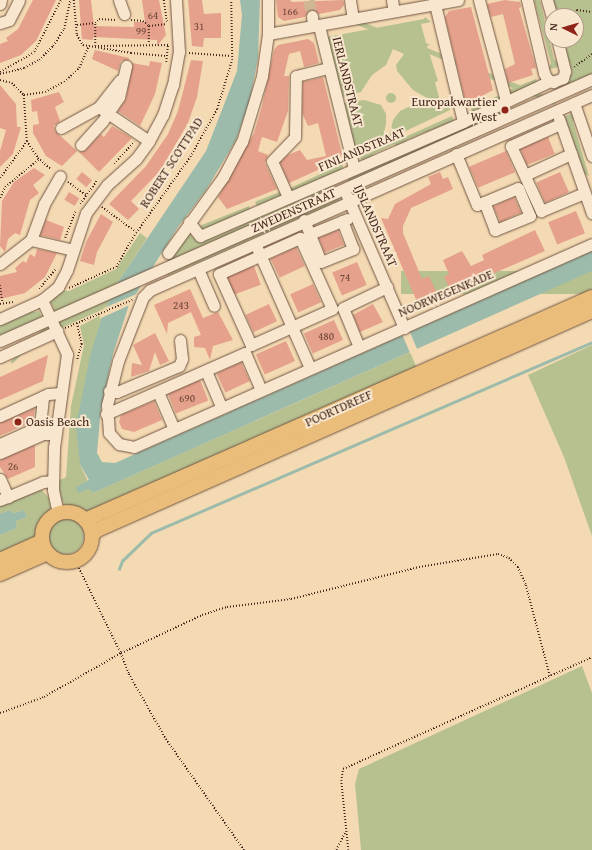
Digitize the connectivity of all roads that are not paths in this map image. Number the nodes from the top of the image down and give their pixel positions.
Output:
1 (1, 0) edge
2 (19, 0) edge
3 (119, 0) edge
4 (176, 0) edge
5 (268, 0) edge
6 (350, 0) edge
7 (458, 0) edge
8 (480, 0) edge
9 (526, 0) edge
10 (434, 2) edge
11 (0, 4) edge
12 (393, 5) edge
13 (125, 18) road end
14 (353, 19) junction
15 (0, 23) edge
16 (315, 23) junction
17 (268, 34) junction
18 (559, 48) edge
19 (329, 68) junction
20 (592, 79) edge
21 (553, 81) junction
22 (561, 93) junction
23 (592, 95) edge
24 (506, 101) junction
25 (566, 107) junction
26 (104, 110) junction
27 (463, 122) junction
28 (560, 124) junction
29 (61, 128) dead end
30 (144, 138) junction
31 (81, 145) dead end
32 (591, 152) edge
33 (456, 154) junction
34 (571, 154) junction
35 (354, 169) junction
36 (524, 175) junction
37 (60, 176) road end
38 (338, 176) junction
39 (344, 189) junction
40 (584, 193) junction
41 (288, 197) junction
42 (349, 202) junction
43 (484, 202) dead end
44 (592, 213) edge
45 (355, 215) junction
46 (304, 220) junction
47 (342, 221) junction
48 (189, 222) junction
49 (310, 234) junction
50 (31, 240) junction
51 (255, 244) junction
52 (592, 244) edge
53 (68, 248) junction
54 (168, 253) dead end
55 (260, 256) junction
56 (0, 264) edge
57 (198, 269) junction
58 (387, 287) junction
59 (40, 295) junction
60 (140, 296) joint
61 (592, 297) edge
62 (214, 306) dead end
63 (592, 311) edge
64 (0, 319) edge
65 (51, 319) junction
66 (292, 327) junction
67 (404, 328) junction
68 (57, 331) junction
69 (180, 340) dead end
70 (0, 341) edge
71 (359, 348) junction
72 (0, 357) edge
73 (310, 368) junction
74 (206, 371) junction
75 (430, 376) junction
76 (416, 382) junction
77 (261, 390) junction
78 (109, 391) junction
79 (158, 392) junction
80 (60, 393) junction
81 (43, 396) junction
82 (221, 407) junction
83 (106, 414) junction
84 (0, 416) edge
85 (40, 426) junction
86 (174, 429) junction
87 (55, 430) junction
88 (0, 444) edge
89 (0, 453) edge
90 (0, 479) edge
91 (53, 481) junction
92 (3, 497) edge
93 (58, 513) junction
94 (85, 520) junction
95 (92, 535) junction
96 (45, 547) junction
97 (0, 560) edge
98 (0, 574) edge

1 - 11 street
2 - 15 street
3 - 13 street
4 - 30 street
5 - 17 street
6 - 14 street
7 - 10 street
8 - 24 street
9 - 21 street
10 - 12 street
10 - 27 street
12 - 14 street
14 - 16 street
16 - 17 street
16 - 19 street, IERLANDSTRAAT
17 - 48 street
18 - 21 street
19 - 35 street, IERLANDSTRAAT
19 - 41 street
20 - 22 street
21 - 22 street
21 - 24 street, FINLANDSTRAAT
22 - 25 street
22 - 39 street
23 - 25 street, ZWEDENSTRAAT
24 - 27 street, FINLANDSTRAAT
25 - 28 street
25 - 32 street
25 - 33 street, ZWEDENSTRAAT
26 - 29 street
26 - 30 street
26 - 31 street
27 - 35 street, FINLANDSTRAAT
28 - 34 street
28 - 36 street
30 - 53 street
33 - 42 street, ZWEDENSTRAAT
33 - 43 street
34 - 36 street
34 - 40 street
35 - 38 street, FINLANDSTRAAT
36 - 40 street
37 - 50 street
38 - 39 street, IJSLANDSTRAAT
38 - 41 street, FINLANDSTRAAT
39 - 42 street, IJSLANDSTRAAT
39 - 65 street
40 - 44 street
41 - 48 street, FINLANDSTRAAT
42 - 45 street, IJSLANDSTRAAT
42 - 46 street, ZWEDENSTRAAT
45 - 47 street
45 - 58 street, IJSLANDSTRAAT
46 - 49 street
46 - 51 street, ZWEDENSTRAAT
47 - 49 street
47 - 49 street
48 - 54 street
50 - 53 street
50 - 56 street
51 - 55 street
51 - 57 street, ZWEDENSTRAAT
52 - 67 street, NOORWEGENKADE
53 - 59 street
55 - 66 street
55 - 66 street
55 - 66 street
57 - 60 street, ZWEDENSTRAAT
57 - 62 street
58 - 67 street, IJSLANDSTRAAT
58 - 71 street, IJSLANDSTRAAT
59 - 64 street
59 - 65 street
60 - 78 street, NOORWEGENKADE
61 - 75 main road, POORTDREEF
63 - 75 main road, POORTDREEF
65 - 68 street
65 - 70 street
66 - 73 street
67 - 71 street, NOORWEGENKADE
68 - 72 street
68 - 80 street
69 - 78 street
71 - 73 street, NOORWEGENKADE
73 - 77 street, NOORWEGENKADE
74 - 77 street
74 - 79 street
74 - 82 street
75 - 76 main road, POORTDREEF
76 - 94 main road, POORTDREEF
76 - 95 main road, POORTDREEF
77 - 82 street, NOORWEGENKADE
78 - 83 street, NOORWEGENKADE
79 - 83 street
79 - 86 street
80 - 81 street
80 - 87 street
81 - 84 street
81 - 85 street
82 - 86 street, NOORWEGENKADE
83 - 86 street, NOORWEGENKADE
85 - 87 street
85 - 88 street
87 - 89 street
87 - 91 street
90 - 92 street
91 - 92 street
91 - 93 street
93 - 94 main road
93 - 96 main road
94 - 95 main road
95 - 96 main road
96 - 97 main road
96 - 98 main road

